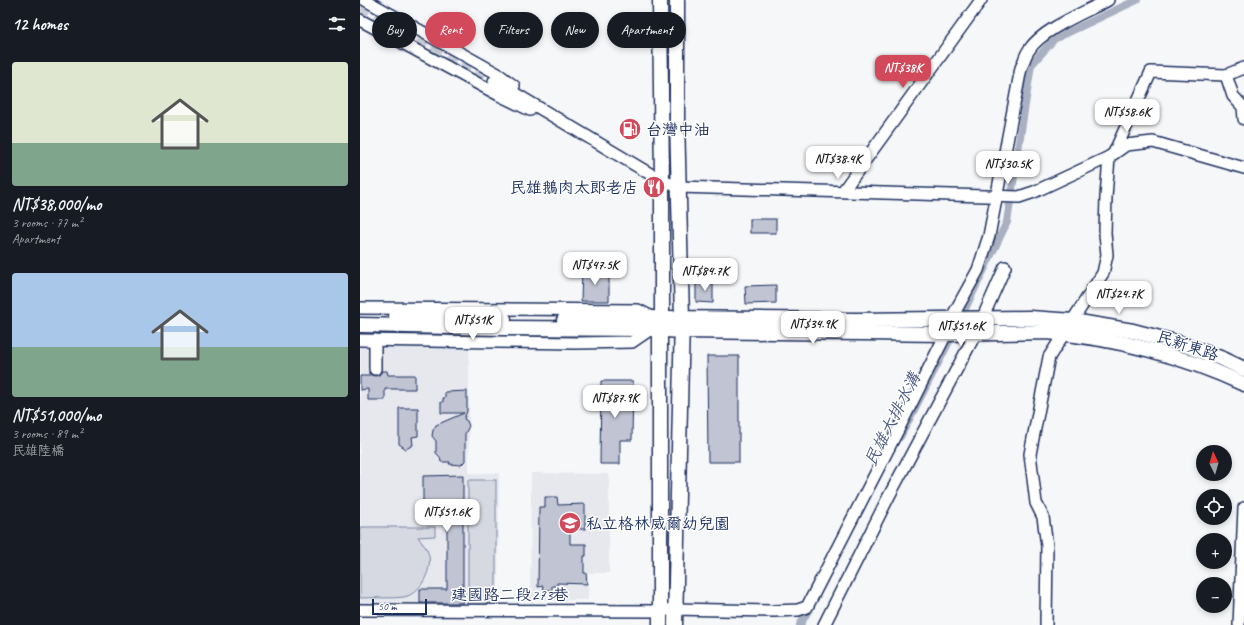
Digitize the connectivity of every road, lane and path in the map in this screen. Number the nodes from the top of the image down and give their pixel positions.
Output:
1 (364, 0) edge
2 (660, 0) edge
3 (677, 0) edge
4 (981, 0) edge
5 (1108, 0) edge
6 (360, 20) edge
7 (1244, 68) edge
8 (1226, 75) junction
9 (494, 81) tunnel mouth
10 (1244, 119) edge
11 (585, 135) junction
12 (1112, 155) junction
13 (1244, 168) edge
14 (662, 181) junction
15 (679, 187) junction
16 (843, 192) junction
17 (996, 196) junction
18 (1005, 267) dead end
19 (360, 308) edge
20 (360, 312) edge
21 (360, 315) edge
22 (951, 319) junction
23 (983, 319) junction
24 (1073, 320) junction
25 (657, 324) junction
26 (360, 325) edge
27 (585, 325) junction
28 (681, 325) junction
29 (360, 331) edge
30 (976, 333) junction
31 (1064, 333) junction
32 (946, 334) junction
33 (360, 340) edge
34 (375, 340) junction
35 (375, 369) dead end
36 (1244, 369) edge
37 (1244, 384) edge
38 (1244, 508) edge
39 (674, 609) junction
40 (360, 610) edge
41 (660, 618) edge
42 (675, 625) edge
43 (824, 625) edge
44 (1046, 625) edge
45 (1239, 625) edge

1 - 11 street
2 - 14 main road
3 - 15 main road
4 - 16 street
5 - 17 street
6 - 11 street
7 - 8 street
8 - 10 street
8 - 12 street
9 - 11 street
11 - 14 street
12 - 13 street
12 - 17 street
12 - 24 street
14 - 15 street
14 - 25 main road
15 - 16 street
15 - 28 main road
16 - 17 street
17 - 22 street
18 - 23 street
19 - 25 street
20 - 27 street
21 - 27 main road
22 - 23 main road, 民新東路
22 - 28 main road
22 - 32 street
23 - 24 main road, 民新東路
23 - 30 street
24 - 31 street
24 - 36 main road, 民新東路
25 - 27 main road
25 - 28 main road
25 - 34 street
25 - 41 main road
26 - 27 main road
27 - 29 street
28 - 32 main road
28 - 39 main road
30 - 31 main road, 民新東路
30 - 32 main road, 民新東路
30 - 43 street
31 - 37 main road, 民新東路
31 - 44 street
32 - 39 street, 建國路二段273巷
33 - 34 street
34 - 35 street
38 - 45 street
39 - 41 street, 建國路二段273巷
39 - 42 main road
40 - 41 street, 建國路二段273巷

